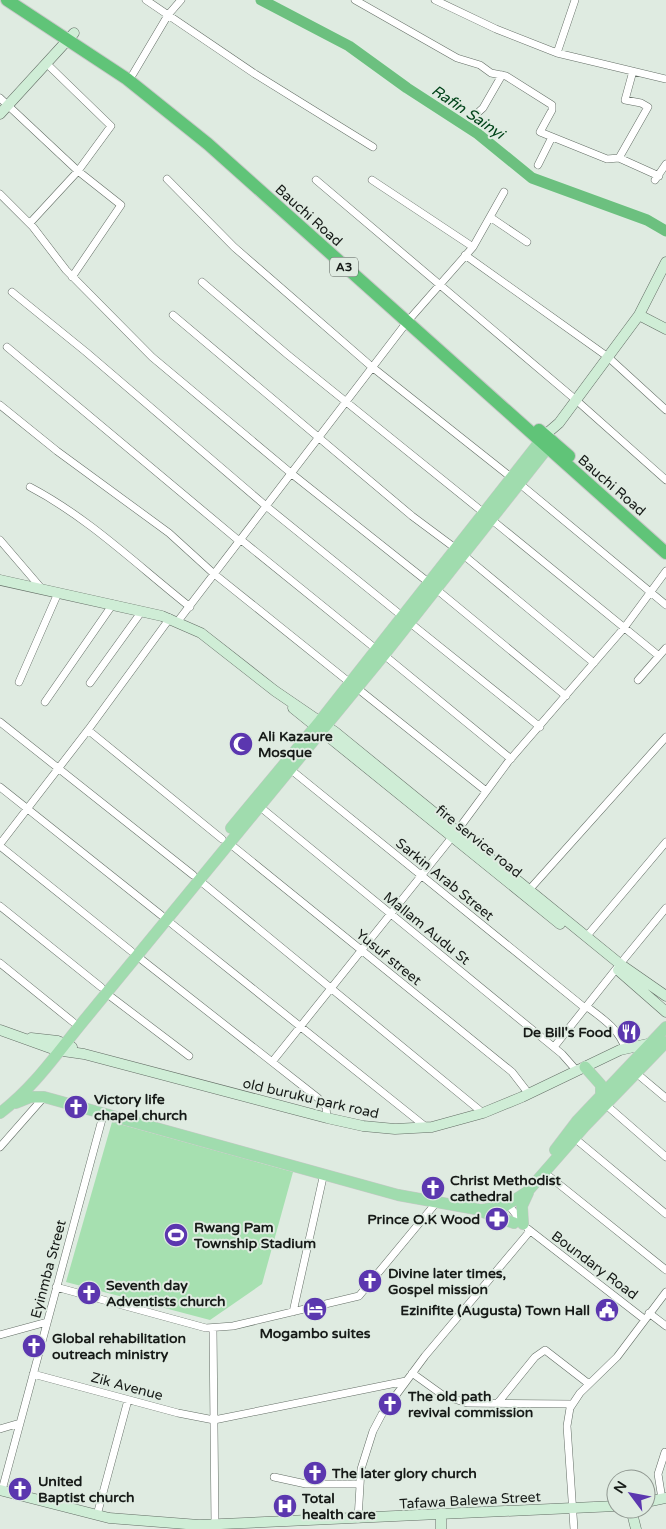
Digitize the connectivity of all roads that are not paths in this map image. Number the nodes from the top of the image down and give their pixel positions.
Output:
1 (7, 0) edge
2 (20, 0) edge
3 (146, 0) edge
4 (180, 0) edge
5 (355, 0) edge
6 (435, 0) edge
7 (575, 0) edge
8 (168, 15) junction
9 (71, 37) junction
10 (557, 53) junction
11 (46, 64) junction
12 (633, 71) junction
13 (133, 74) junction
14 (502, 75) junction
15 (666, 79) edge
16 (4, 101) edge
17 (0, 114) edge
18 (473, 117) dead end
19 (552, 137) junction
20 (373, 147) dead end
21 (619, 158) junction
22 (538, 164) dead end
23 (666, 164) edge
24 (78, 171) junction
25 (167, 179) dead end
26 (316, 180) dead end
27 (372, 180) dead end
28 (504, 192) dead end
29 (0, 194) edge
30 (490, 217) junction
31 (30, 224) junction
32 (527, 242) dead end
33 (473, 246) junction
34 (465, 255) junction
35 (666, 262) edge
36 (72, 277) junction
37 (202, 282) dead end
38 (439, 285) junction
39 (12, 292) dead end
40 (173, 315) dead end
41 (639, 315) junction
42 (409, 320) junction
43 (666, 329) edge
44 (7, 347) dead end
45 (608, 357) junction
46 (372, 367) junction
47 (576, 400) junction
48 (346, 401) junction
49 (0, 405) edge
50 (666, 410) edge
51 (319, 438) junction
52 (548, 439) junction
53 (292, 474) junction
54 (666, 480) edge
55 (516, 481) junction
56 (30, 487) dead end
57 (266, 506) junction
58 (488, 517) junction
59 (0, 540) edge
60 (239, 540) junction
61 (666, 543) edge
62 (459, 552) junction
63 (666, 553) edge
64 (666, 571) edge
65 (213, 574) junction
66 (0, 580) edge
67 (432, 586) junction
68 (42, 589) junction
69 (651, 592) junction
70 (58, 593) junction
71 (113, 604) junction
72 (666, 605) edge
73 (190, 607) junction
74 (142, 611) junction
75 (174, 619) junction
76 (405, 619) junction
77 (624, 628) junction
78 (666, 648) edge
79 (380, 652) junction
80 (659, 656) junction
81 (594, 663) junction
82 (638, 680) dead end
83 (19, 682) dead end
84 (90, 683) dead end
85 (353, 685) junction
86 (566, 696) junction
87 (46, 702) dead end
88 (0, 722) edge
89 (321, 726) junction
90 (540, 727) junction
91 (88, 730) junction
92 (666, 737) edge
93 (511, 759) junction
94 (58, 768) junction
95 (290, 770) junction
96 (0, 786) edge
97 (486, 791) junction
98 (259, 806) junction
99 (28, 808) junction
100 (454, 834) junction
101 (226, 841) junction
102 (666, 842) edge
103 (0, 845) edge
104 (421, 876) junction
105 (196, 878) junction
106 (529, 890) junction
107 (0, 906) edge
108 (666, 908) edge
109 (390, 914) junction
110 (164, 917) junction
111 (586, 937) junction
112 (361, 951) junction
113 (134, 954) junction
114 (0, 963) edge
115 (618, 967) junction
116 (331, 988) junction
117 (104, 990) junction
118 (665, 995) edge
119 (586, 1007) junction
120 (666, 1012) edge
121 (73, 1022) junction
122 (301, 1026) junction
123 (666, 1027) edge
124 (0, 1030) edge
125 (666, 1042) edge
126 (652, 1043) junction
127 (59, 1046) junction
128 (554, 1047) junction
129 (625, 1048) junction
130 (189, 1056) dead end
131 (272, 1062) junction
132 (581, 1069) junction
133 (635, 1072) junction
134 (38, 1080) junction
135 (529, 1094) junction
136 (44, 1097) junction
137 (666, 1098) edge
138 (603, 1100) junction
139 (5, 1105) edge
140 (104, 1112) junction
141 (0, 1113) edge
142 (483, 1113) junction
143 (327, 1118) junction
144 (426, 1127) junction
145 (571, 1136) junction
146 (0, 1146) edge
147 (666, 1157) edge
148 (324, 1173) junction
149 (545, 1173) junction
150 (534, 1185) junction
151 (436, 1203) junction
152 (503, 1203) junction
153 (454, 1206) junction
154 (472, 1210) junction
155 (666, 1214) edge
156 (522, 1226) junction
157 (666, 1270) edge
158 (56, 1287) junction
159 (666, 1292) edge
160 (293, 1312) junction
161 (647, 1316) junction
162 (47, 1322) junction
163 (666, 1326) edge
164 (214, 1328) junction
165 (0, 1335) edge
166 (412, 1373) junction
167 (33, 1374) junction
168 (406, 1381) junction
169 (589, 1384) junction
170 (128, 1400) junction
171 (497, 1404) junction
172 (572, 1404) junction
173 (214, 1420) junction
174 (20, 1423) junction
175 (0, 1429) edge
176 (665, 1452) dead end
177 (274, 1477) dead end
178 (360, 1484) junction
179 (1, 1490) edge
180 (664, 1498) edge
181 (606, 1506) edge
182 (572, 1508) junction
183 (97, 1515) junction
184 (441, 1515) junction
185 (358, 1519) junction
186 (215, 1525) junction
187 (442, 1529) edge
188 (574, 1529) edge

1 - 9 highway, Bauchi Road / A3
2 - 9 highway, Bauchi Road / A3
3 - 8 street
4 - 8 street
5 - 14 street
6 - 10 street
7 - 10 street
8 - 13 street
8 - 20 street
9 - 11 street
9 - 13 highway, Bauchi Road / A3
9 - 42 highway, Bauchi Road / A3
10 - 12 street
11 - 16 street
11 - 24 street
12 - 15 street
12 - 21 street
13 - 42 highway, Bauchi Road / A3
14 - 18 street
14 - 19 street
16 - 17 street
16 - 24 street
19 - 21 street
19 - 22 street
21 - 23 street
24 - 31 street
24 - 36 street
25 - 46 street
26 - 38 street
27 - 33 street
28 - 30 street
29 - 31 street
30 - 32 street
30 - 33 street
31 - 36 street
33 - 34 street
34 - 38 street
34 - 45 street
35 - 41 street
36 - 53 street
37 - 48 street
38 - 42 street
38 - 47 street
39 - 57 street
40 - 51 street
41 - 43 street
41 - 45 street
42 - 46 street
42 - 52 highway, Bauchi Road / A3
44 - 60 street
45 - 47 street
45 - 50 street
46 - 48 street
46 - 55 street
47 - 52 street
47 - 54 street
48 - 51 street
48 - 58 street
49 - 65 street
51 - 53 street
51 - 62 street
52 - 55 main road
52 - 61 highway, Bauchi Road / A3
52 - 63 highway, Bauchi Road / A3
53 - 57 street
53 - 67 street
55 - 58 main road
55 - 69 street
56 - 73 street
57 - 60 street
57 - 76 street
58 - 62 main road
58 - 77 street
59 - 68 street
60 - 65 street
60 - 79 street
62 - 67 main road
62 - 81 street
64 - 69 street
65 - 73 street
65 - 85 street
66 - 68 street, fire service road
67 - 76 main road
67 - 86 street
68 - 70 street, fire service road
69 - 72 street
69 - 77 street
70 - 71 street, fire service road
70 - 83 street
71 - 74 street, fire service road
71 - 87 street
73 - 75 street
74 - 75 street, fire service road
74 - 84 street
75 - 89 street, fire service road
75 - 91 street
76 - 79 main road
76 - 90 street
77 - 80 street
77 - 81 street
78 - 80 street
79 - 85 main road
79 - 93 street
80 - 82 street
81 - 86 street
85 - 89 main road
85 - 97 street
86 - 90 street
88 - 94 street
89 - 95 main road
89 - 100 street, fire service road
89 - 101 main road
90 - 93 street
91 - 94 street
91 - 101 street, Yusuf street
92 - 106 street
93 - 97 street
94 - 99 street
94 - 105 street
95 - 98 main road
95 - 104 street, Sarkin Arab Street
96 - 99 street
97 - 100 street
98 - 101 main road
98 - 109 street, Mallam Audu St
99 - 103 street
99 - 110 street
100 - 104 street
100 - 106 street
100 - 115 street, fire service road
101 - 105 main road
101 - 112 street, Yusuf street
102 - 111 street
103 - 113 street
104 - 109 street
104 - 119 street, Sarkin Arab Street
105 - 110 main road
105 - 116 street
106 - 111 street
107 - 117 street
108 - 115 street
109 - 112 street
109 - 128 street, Mallam Audu St
110 - 113 main road
110 - 122 street
111 - 115 street
112 - 116 street
112 - 135 street, Yusuf street
113 - 117 main road
113 - 131 street
114 - 121 street
115 - 118 street
115 - 119 street
115 - 120 street, fire service road
116 - 122 street
116 - 142 street
117 - 121 main road
117 - 127 main road
117 - 130 street
119 - 128 street
119 - 129 street, Sarkin Arab Street
121 - 127 main road
122 - 131 street
122 - 144 street
123 - 126 main road
124 - 127 street, old buruku park road
125 - 133 main road
126 - 129 street, old buruku park road
126 - 138 main road
127 - 134 main road
127 - 139 main road
127 - 143 street, old buruku park road
128 - 132 street, Mallam Audu St
129 - 132 street, old buruku park road
131 - 143 street
132 - 135 street, old buruku park road
132 - 138 main road
133 - 137 street
133 - 138 main road
134 - 136 main road
134 - 139 main road
135 - 142 street, old buruku park road
136 - 139 main road
136 - 140 main road
136 - 146 street
138 - 145 main road
138 - 147 street
139 - 141 main road
140 - 148 main road
140 - 158 street, Eyinmba Street
142 - 144 street, old buruku park road
143 - 144 street, old buruku park road
145 - 149 main road
145 - 152 main road
145 - 155 street
148 - 151 main road
148 - 160 street
149 - 150 main road
149 - 157 street
150 - 152 main road
150 - 156 main road
151 - 153 main road
151 - 160 street
152 - 153 main road
152 - 154 main road
152 - 156 street, Boundary Road
153 - 154 main road
154 - 156 main road
156 - 161 street, Boundary Road
156 - 166 street
158 - 162 street, Eyinmba Street
158 - 164 street
159 - 161 street
160 - 164 street
161 - 163 street, Boundary Road
161 - 169 street
162 - 165 street
162 - 167 street, Eyinmba Street
164 - 173 street
166 - 168 street
166 - 171 street
167 - 170 street, Zik Avenue
167 - 174 street, Eyinmba Street
168 - 173 street
168 - 178 street
169 - 171 street
169 - 172 street
170 - 173 street, Zik Avenue
170 - 183 street
171 - 172 street
172 - 182 street
173 - 186 street
174 - 175 street
174 - 179 street, Eyinmba Street
176 - 180 street
177 - 178 street
178 - 185 street
179 - 183 street, Tafawa Balewa Street
181 - 182 street, Tafawa Balewa Street
182 - 184 street, Tafawa Balewa Street
182 - 188 street
183 - 186 street, Tafawa Balewa Street
184 - 185 street, Tafawa Balewa Street
184 - 187 street
185 - 186 street, Tafawa Balewa Street

